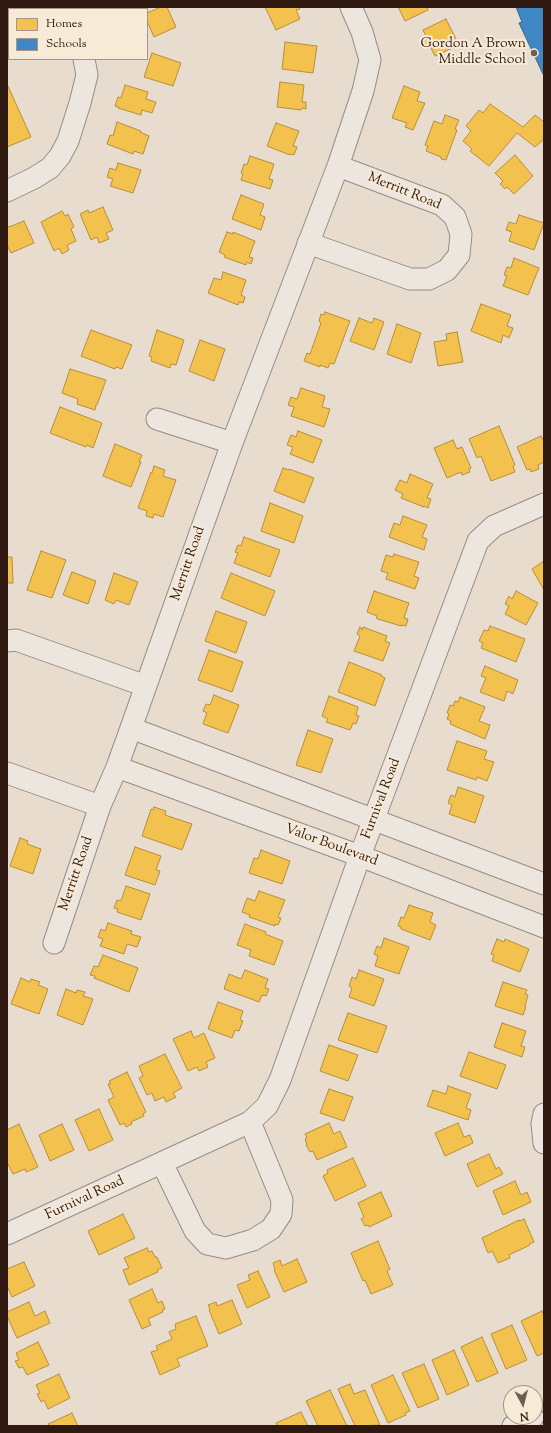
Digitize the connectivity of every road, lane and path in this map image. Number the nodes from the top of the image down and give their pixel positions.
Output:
1 (351, 7) edge
2 (84, 60) edge
3 (338, 166) junction
4 (7, 191) edge
5 (308, 243) junction
6 (157, 419) dead end
7 (232, 443) junction
8 (544, 504) edge
9 (7, 641) edge
10 (146, 686) junction
11 (131, 728) junction
12 (117, 767) junction
13 (7, 773) edge
14 (100, 806) junction
15 (374, 819) junction
16 (360, 856) junction
17 (544, 884) edge
18 (544, 927) edge
19 (54, 943) dead end
20 (544, 1114) edge
21 (250, 1122) junction
22 (544, 1143) edge
23 (162, 1163) junction
24 (7, 1234) edge

1 - 3 street, Merritt Road
2 - 4 street
3 - 5 street, Merritt Road
3 - 5 street, Merritt Road
5 - 7 street, Merritt Road
6 - 7 street
7 - 10 street, Merritt Road
8 - 15 street, Furnival Road
9 - 10 street
10 - 11 street, Merritt Road
11 - 12 street, Merritt Road
11 - 15 street
12 - 14 street, Merritt Road
12 - 16 street, Valor Boulevard
13 - 14 street
14 - 19 street, Merritt Road
15 - 16 street, Furnival Road
15 - 17 street
16 - 18 street, Valor Boulevard
16 - 21 street, Furnival Road
20 - 22 street
21 - 23 street, Furnival Road
21 - 23 street
23 - 24 street, Furnival Road

